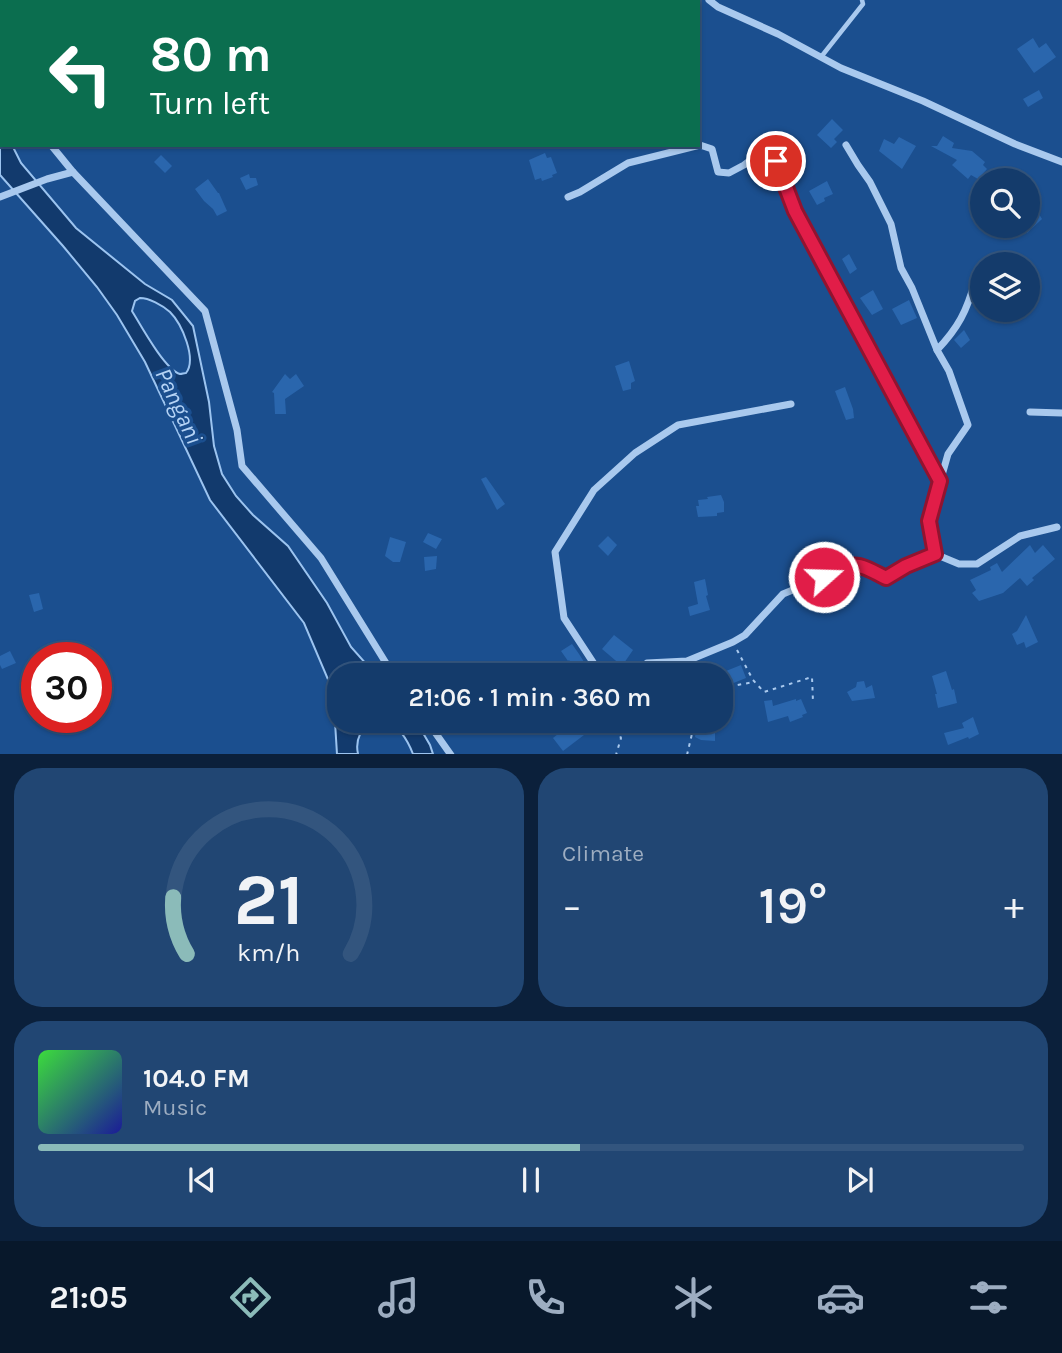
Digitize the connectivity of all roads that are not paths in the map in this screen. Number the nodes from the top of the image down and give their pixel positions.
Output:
1 (709, 0) edge
2 (862, 0) edge
3 (821, 57) junction
4 (700, 145) edge
5 (846, 145) dead end
6 (53, 147) edge
7 (692, 147) edge
8 (1062, 162) edge
9 (73, 172) junction
10 (3, 196) edge
11 (568, 197) dead end
12 (970, 300) edge
13 (937, 350) junction
14 (791, 404) dead end
15 (1030, 412) dead end
16 (1062, 413) edge
17 (940, 481) junction
18 (1058, 527) dead end
19 (935, 554) junction
20 (386, 663) edge
21 (594, 663) edge
22 (647, 663) edge
23 (436, 733) edge
24 (451, 754) edge

1 - 3 street
2 - 3 lane
3 - 8 street
4 - 17 street
5 - 13 street
6 - 9 street
7 - 11 street
9 - 10 street
9 - 20 street
12 - 13 street
13 - 17 street
14 - 21 street
15 - 16 street
17 - 19 street
18 - 19 street
19 - 22 street
23 - 24 street

